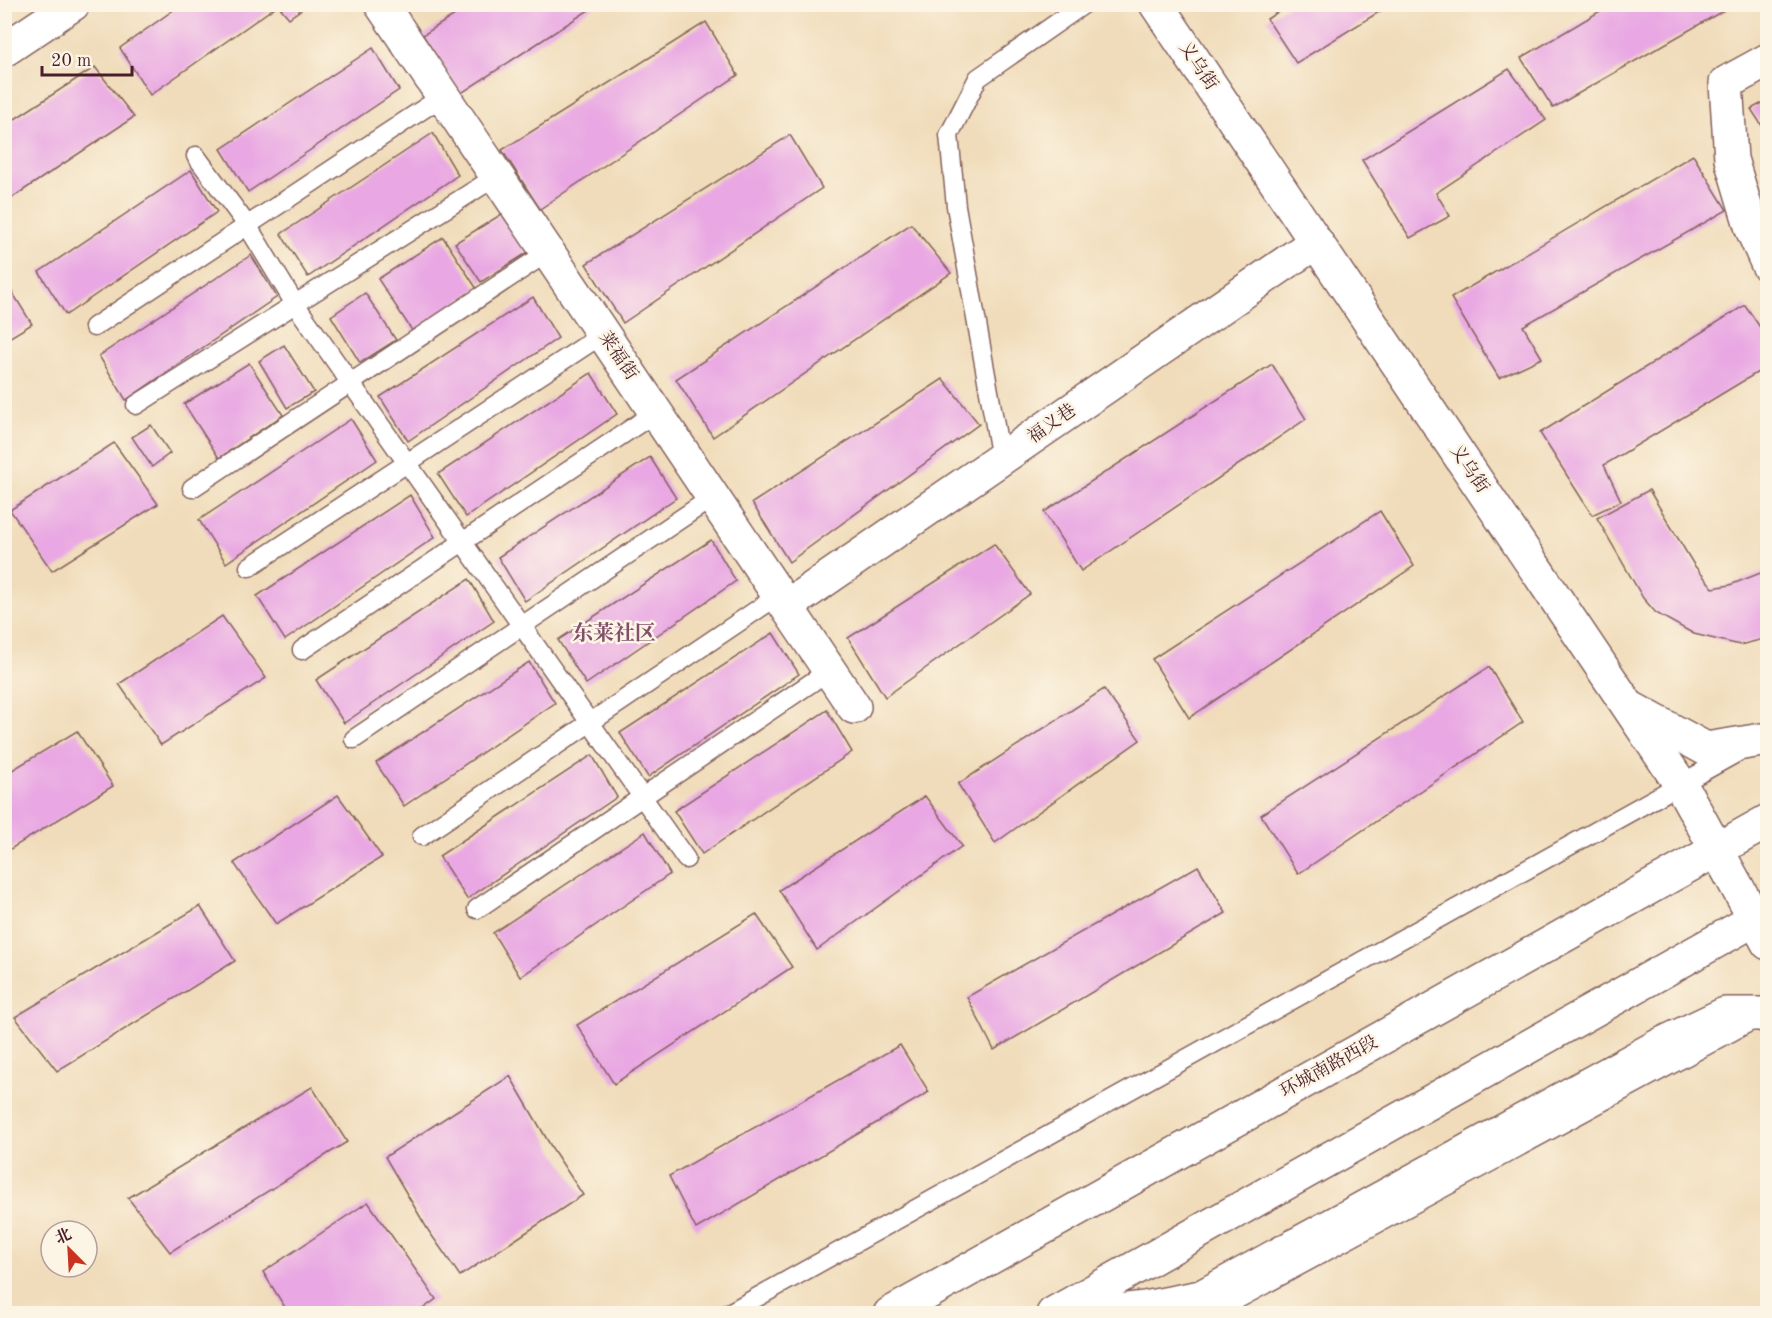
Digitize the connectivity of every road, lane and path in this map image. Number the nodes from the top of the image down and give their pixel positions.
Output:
1 (73, 4) edge
2 (381, 4) edge
3 (1084, 4) edge
4 (1156, 4) edge
5 (7, 44) edge
6 (1767, 60) edge
7 (443, 96) junction
8 (196, 156) dead end
9 (497, 176) junction
10 (247, 225) junction
11 (1316, 242) junction
12 (548, 252) junction
13 (1767, 265) edge
14 (295, 304) junction
15 (94, 327) dead end
16 (603, 334) junction
17 (350, 383) junction
18 (136, 405) dead end
19 (656, 412) junction
20 (1002, 459) junction
21 (407, 463) junction
22 (192, 488) dead end
23 (713, 497) junction
24 (462, 542) junction
25 (249, 567) dead end
26 (783, 601) junction
27 (522, 626) junction
28 (302, 650) dead end
29 (830, 670) junction
30 (854, 707) dead end
31 (1629, 707) junction
32 (589, 722) junction
33 (1765, 738) edge
34 (354, 739) dead end
35 (1681, 784) junction
36 (642, 798) junction
37 (1767, 821) edge
38 (422, 836) dead end
39 (1716, 849) junction
40 (686, 859) dead end
41 (477, 909) dead end
42 (1763, 925) edge
43 (1767, 1014) edge
44 (727, 1314) edge
45 (890, 1314) edge
46 (1053, 1314) edge
47 (1094, 1314) edge
48 (1210, 1314) edge

1 - 5 street
2 - 7 street, 莱福街
3 - 20 lane
4 - 11 street, 义乌街
6 - 13 street
7 - 9 street, 莱福街
7 - 10 lane
8 - 10 lane
9 - 12 street, 莱福街
9 - 14 lane
10 - 14 lane
10 - 15 lane
11 - 20 street, 福义巷
11 - 31 street, 义乌街
12 - 16 street, 莱福街
12 - 17 lane
14 - 17 lane
14 - 18 lane
16 - 19 street, 莱福街
16 - 21 lane
17 - 21 lane
17 - 22 lane
19 - 23 street, 莱福街
19 - 24 lane
20 - 26 street, 福义巷
21 - 24 lane
21 - 25 lane
23 - 26 street, 莱福街
23 - 27 lane
24 - 27 lane
24 - 28 lane
26 - 29 street, 莱福街
26 - 32 lane
27 - 32 lane
27 - 34 lane
29 - 30 street, 莱福街
29 - 36 lane
31 - 33 street
31 - 35 street, 义乌街
32 - 36 lane
32 - 38 lane
33 - 35 lane
35 - 39 street, 义乌街
35 - 44 lane
36 - 40 lane
36 - 41 lane
37 - 39 street, 环城南路西段
39 - 42 street, 义乌街
39 - 45 street, 环城南路西段
42 - 46 street
43 - 47 street
43 - 48 lane

